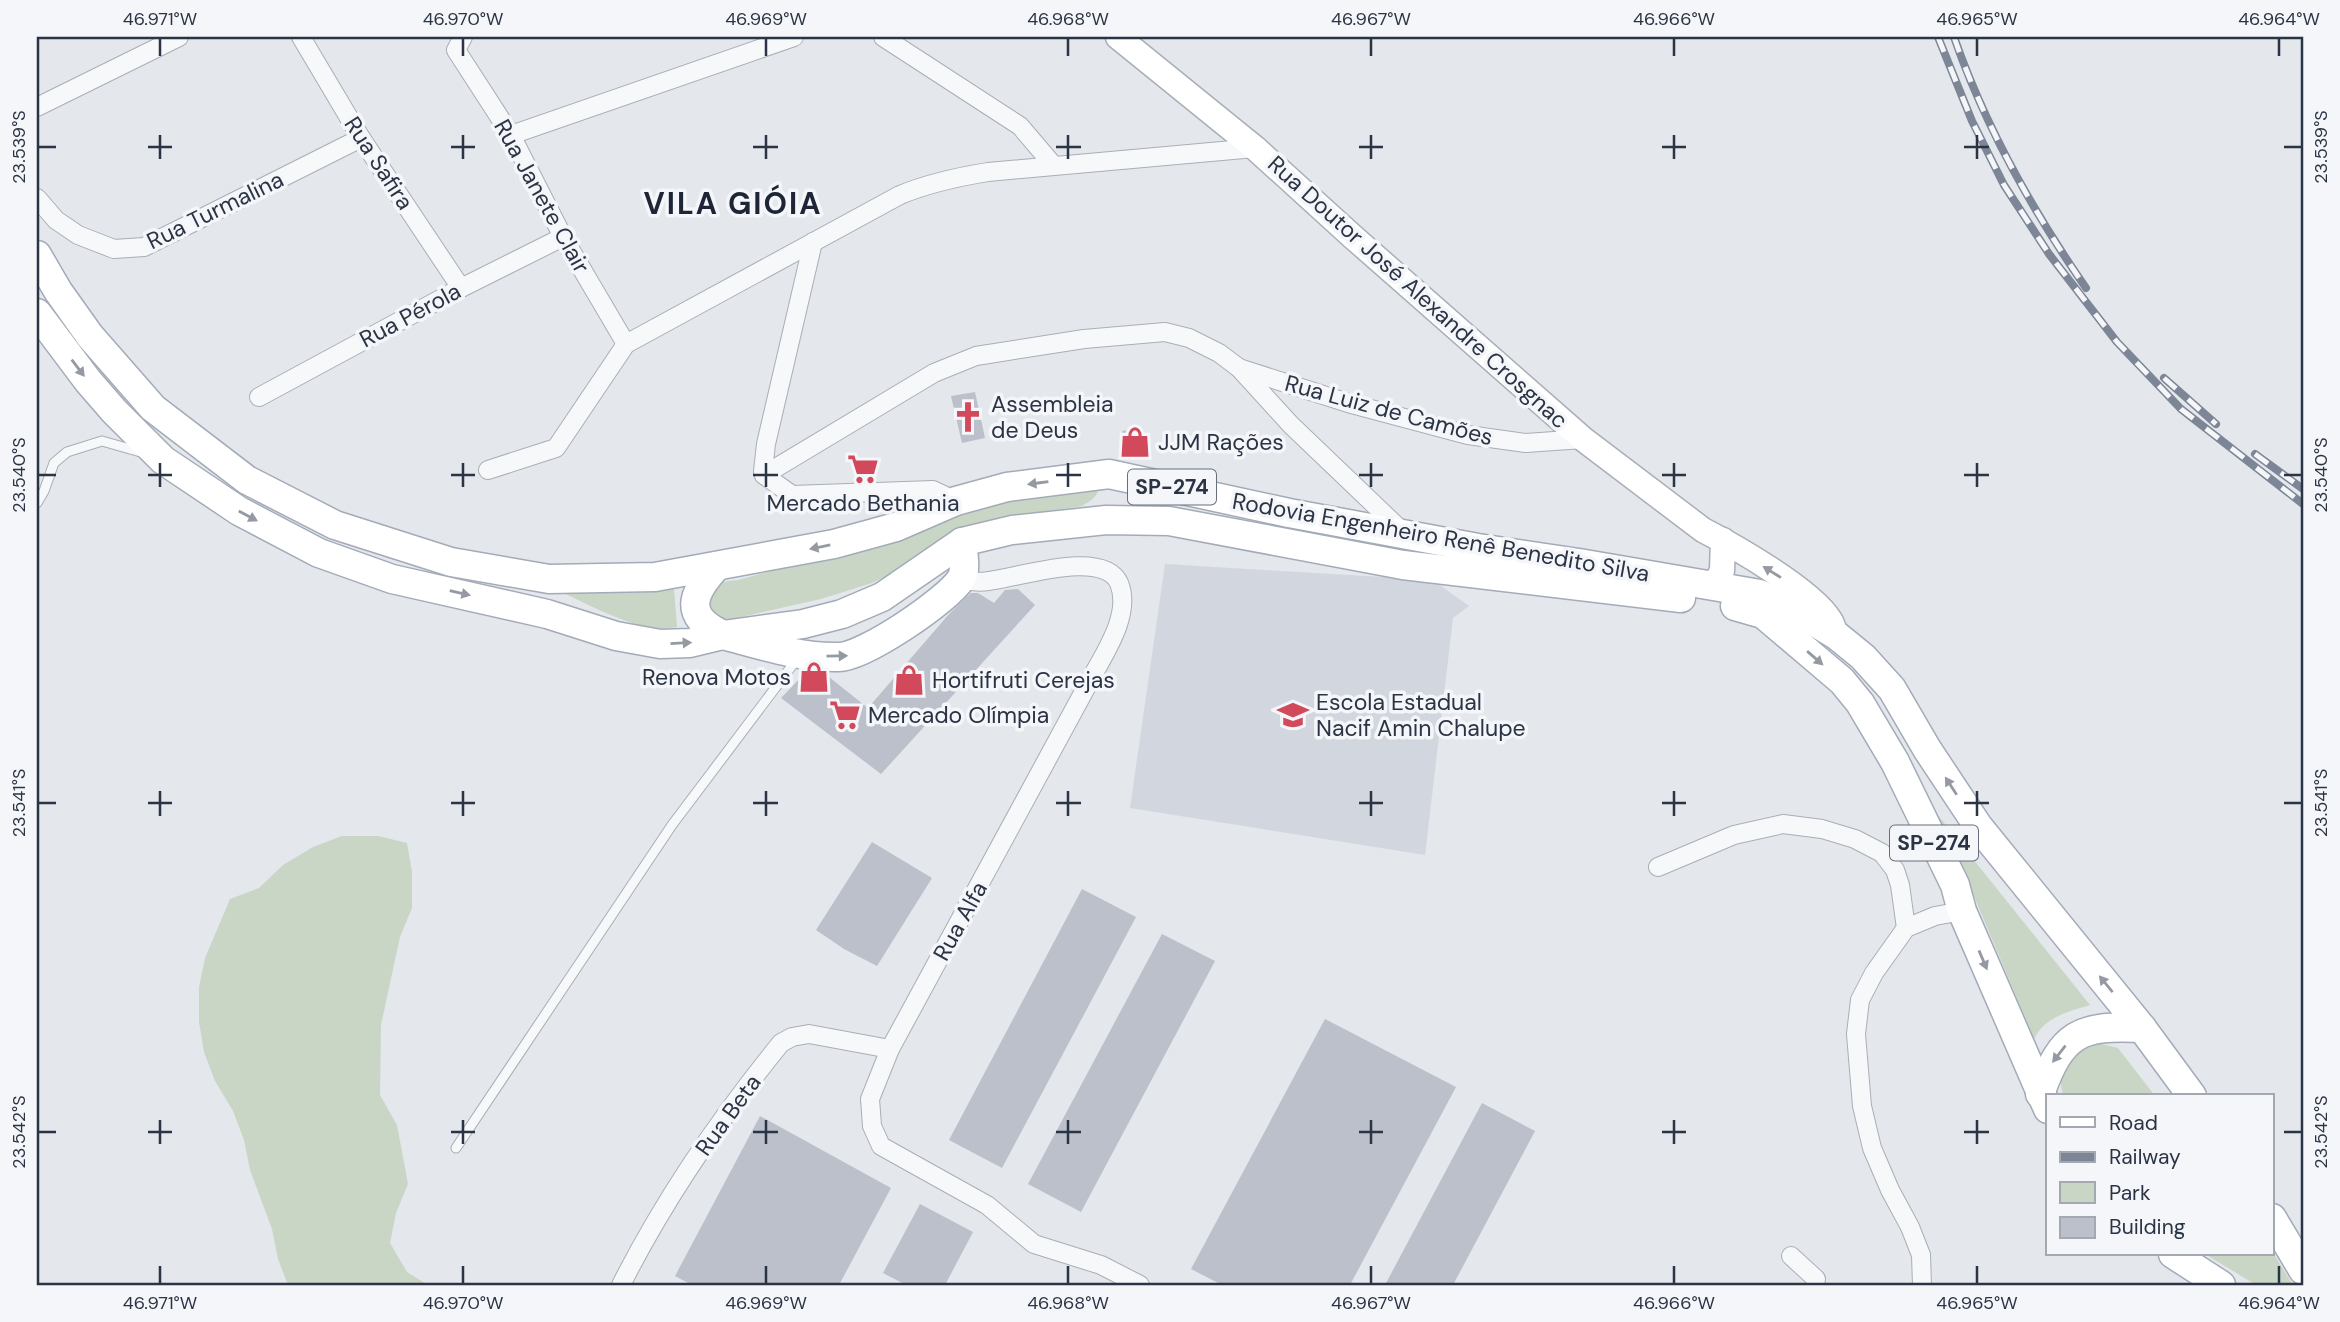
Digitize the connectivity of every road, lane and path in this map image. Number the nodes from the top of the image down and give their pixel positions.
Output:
1 (179, 37) edge
2 (300, 37) edge
3 (794, 37) edge
4 (883, 37) edge
5 (1118, 37) edge
6 (460, 43) edge
7 (37, 107) edge
8 (511, 135) junction
9 (361, 138) junction
10 (1255, 148) junction
11 (1054, 166) junction
12 (37, 198) edge
13 (563, 237) junction
14 (813, 242) junction
15 (37, 256) edge
16 (461, 288) junction
17 (37, 313) edge
18 (626, 344) junction
19 (1240, 368) junction
20 (259, 397) dead end
21 (1583, 439) junction
22 (163, 460) junction
23 (488, 470) dead end
24 (1109, 474) junction
25 (764, 475) junction
26 (956, 501) junction
27 (37, 503) edge
28 (1106, 520) junction
29 (1405, 534) junction
30 (1723, 540) junction
31 (962, 542) junction
32 (717, 566) junction
33 (916, 574) junction
34 (961, 580) junction
35 (1714, 586) junction
36 (723, 635) junction
37 (1836, 635) junction
38 (888, 636) junction
39 (800, 655) junction
40 (1658, 867) dead end
41 (1962, 911) junction
42 (1906, 928) junction
43 (2142, 1028) junction
44 (890, 1049) junction
45 (2191, 1094) edge
46 (2044, 1102) edge
47 (456, 1148) dead end
48 (2274, 1221) edge
49 (1791, 1256) dead end
50 (2176, 1256) edge
51 (2303, 1270) edge
52 (621, 1285) edge
53 (1140, 1285) edge
54 (1815, 1285) edge
55 (1922, 1285) edge
56 (2221, 1285) edge

1 - 7 street
2 - 9 street, Rua Safira
3 - 8 street
4 - 11 street
5 - 10 main road, Rua Doutor José Alexandre Crosgnac
6 - 8 street, Rua Janete Clair
8 - 13 street, Rua Janete Clair
9 - 12 street, Rua Turmalina
9 - 16 street, Rua Safira
10 - 11 street
10 - 21 main road, Rua Doutor José Alexandre Crosgnac
11 - 14 street
13 - 16 street, Rua Pérola
13 - 18 street, Rua Janete Clair
14 - 18 street
14 - 25 street
15 - 32 main road, Rodovia Engenheiro Renê Benedito Silva / SP-274
16 - 20 street, Rua Pérola
17 -> 22 main road, Rodovia Engenheiro Renê Benedito Silva / SP-274
18 - 23 street
19 - 21 street, Rua Luiz de Camões
19 - 25 street
19 - 29 street
21 - 30 main road, Rua Doutor José Alexandre Crosgnac
22 - 27 lane
22 -> 36 main road, Rodovia Engenheiro Renê Benedito Silva / SP-274
24 -> 26 main road, Rodovia Engenheiro Renê Benedito Silva / SP-274
24 - 28 main road
24 - 29 main road, Rodovia Engenheiro Renê Benedito Silva / SP-274
25 - 26 street
26 -> 32 main road, Rodovia Engenheiro Renê Benedito Silva / SP-274
28 - 31 main road, Rodovia Engenheiro Renê Benedito Silva / SP-274
28 -> 41 main road, Rodovia Engenheiro Renê Benedito Silva / SP-274
29 - 35 main road, Rodovia Engenheiro Renê Benedito Silva / SP-274
30 - 35 main road
37 -> 30 main road, Rua Doutor José Alexandre Crosgnac
31 - 33 main road, Rodovia Engenheiro Renê Benedito Silva / SP-274
31 - 34 main road
32 - 36 main road
33 - 36 main road, Rodovia Engenheiro Renê Benedito Silva / SP-274
33 - 38 main road
34 - 38 main road
34 - 44 street, Rua Alfa
35 - 37 main road, Rodovia Engenheiro Renê Benedito Silva / SP-274
36 - 39 main road
43 -> 37 main road, Rodovia Engenheiro Renê Benedito Silva / SP-274
39 -> 38 main road
39 - 47 lane
40 - 42 street
41 - 42 street
41 -> 46 main road, Rodovia Engenheiro Renê Benedito Silva / SP-274
42 - 55 street
43 - 45 main road, Rodovia Engenheiro Renê Benedito Silva / SP-274
43 -> 46 main road
44 - 52 street, Rua Beta
44 - 53 street, Rua Alfa
48 - 51 main road
49 - 54 street
50 - 56 main road

